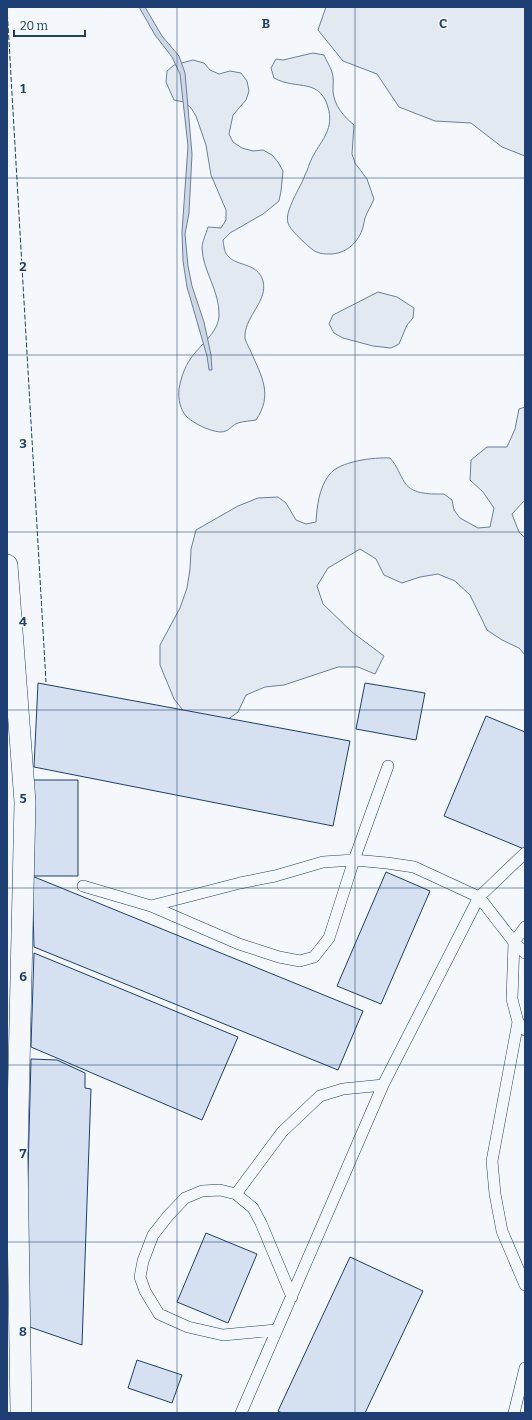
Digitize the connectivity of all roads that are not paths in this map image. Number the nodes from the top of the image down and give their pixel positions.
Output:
1 (7, 565) edge
2 (388, 766) dead end
3 (16, 823) edge
4 (525, 853) edge
5 (354, 860) junction
6 (84, 886) dead end
7 (478, 897) junction
8 (151, 906) junction
9 (525, 927) edge
10 (514, 942) junction
11 (525, 953) edge
12 (522, 1026) edge
13 (383, 1085) junction
14 (236, 1194) junction
15 (525, 1285) edge
16 (292, 1297) junction
17 (276, 1330) junction
18 (525, 1368) edge
19 (21, 1413) edge
20 (240, 1413) edge
21 (514, 1413) edge

1 - 3 street
2 - 5 lane
3 - 19 street
4 - 7 lane
5 - 7 lane
5 - 8 lane
5 - 8 lane
6 - 8 lane
7 - 10 lane
7 - 13 lane
9 - 10 lane
10 - 11 lane
10 - 12 lane
12 - 15 lane
13 - 14 lane
13 - 16 lane
14 - 16 lane
14 - 17 lane
16 - 17 lane
17 - 20 lane
18 - 21 lane

